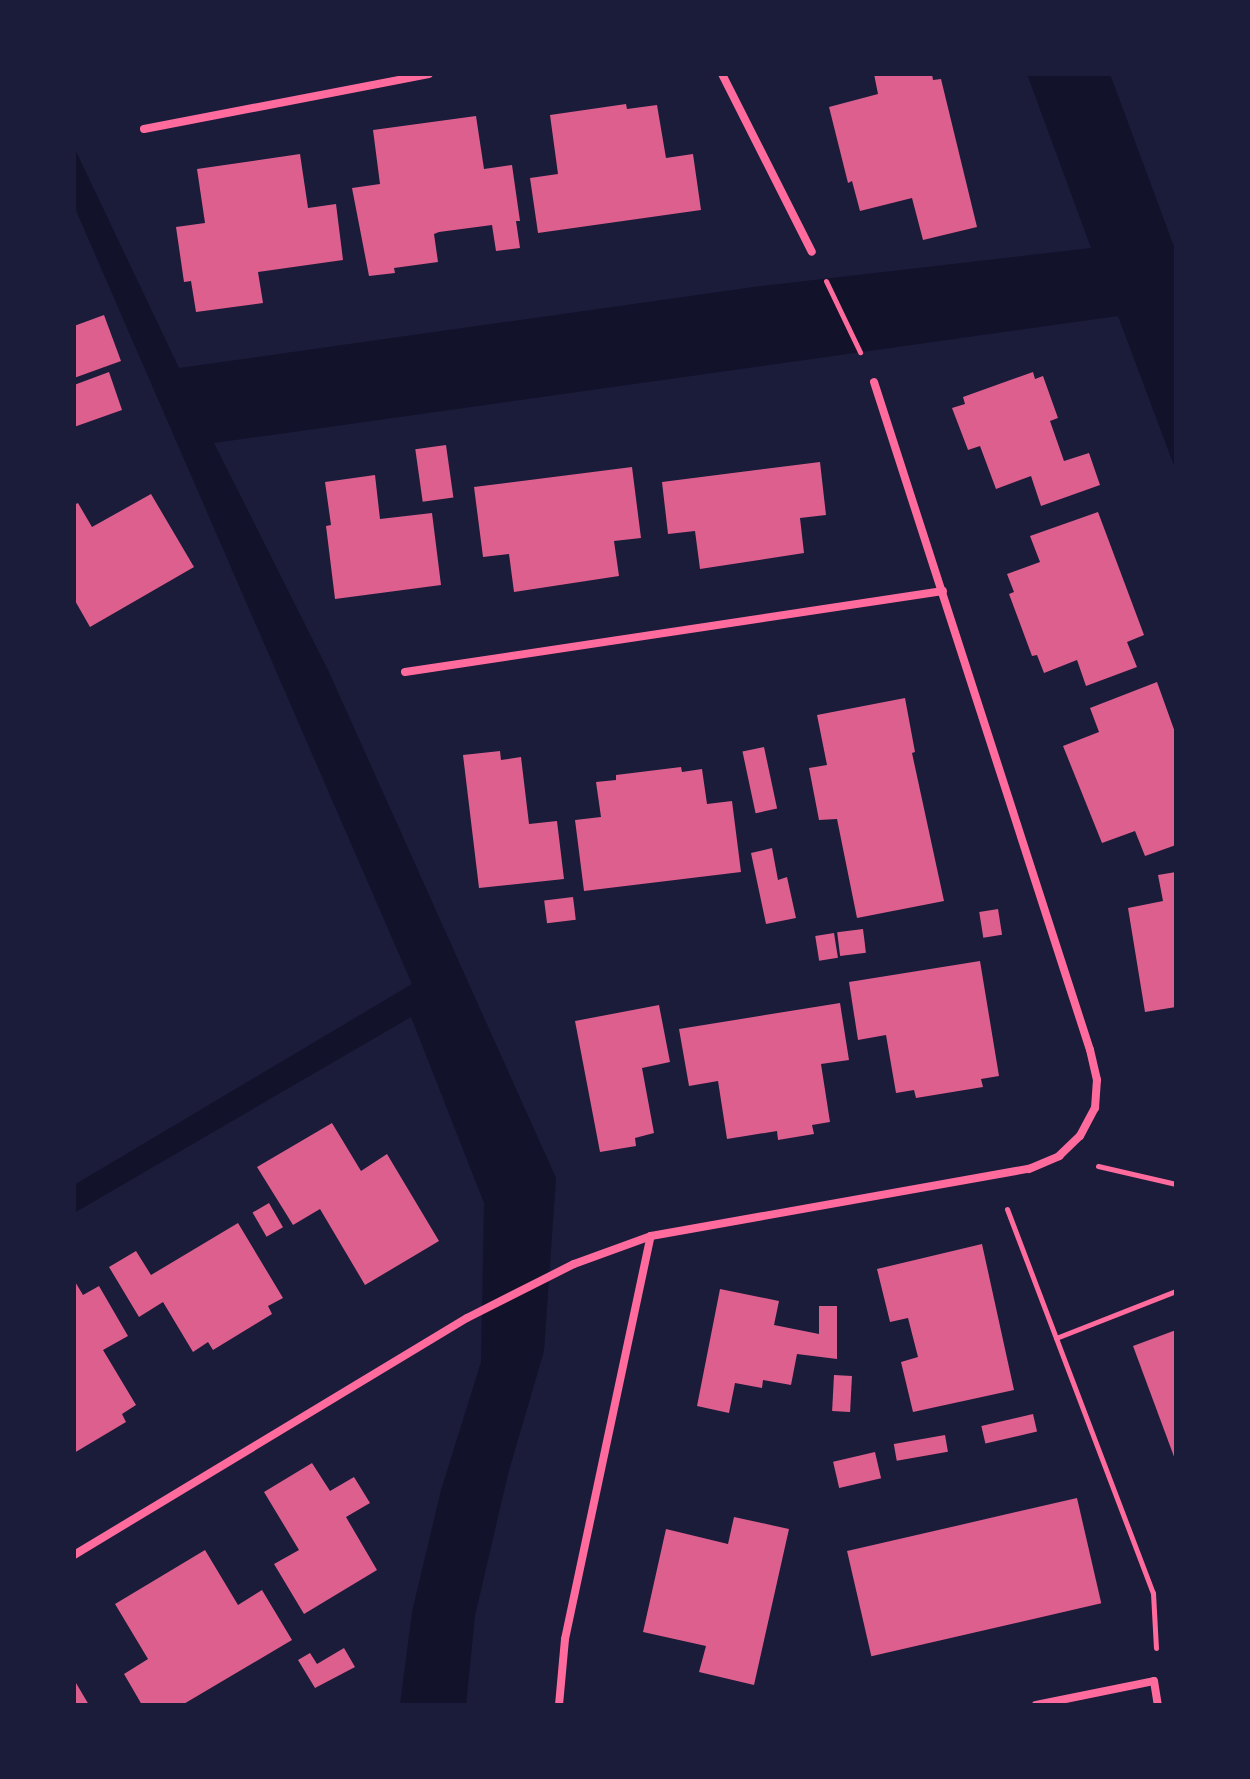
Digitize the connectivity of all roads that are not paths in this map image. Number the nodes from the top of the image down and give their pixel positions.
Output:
1 (429, 74) edge
2 (722, 74) edge
3 (144, 129) dead end
4 (812, 252) road end
5 (874, 382) road end
6 (943, 591) junction
7 (405, 672) dead end
8 (651, 1236) junction
9 (74, 1555) edge
10 (559, 1705) edge
11 (1036, 1705) edge
12 (1158, 1705) edge

1 - 3 street
2 - 4 street
5 - 6 street
6 - 7 street
6 - 8 street
8 - 9 street
8 - 10 street
11 - 12 street

